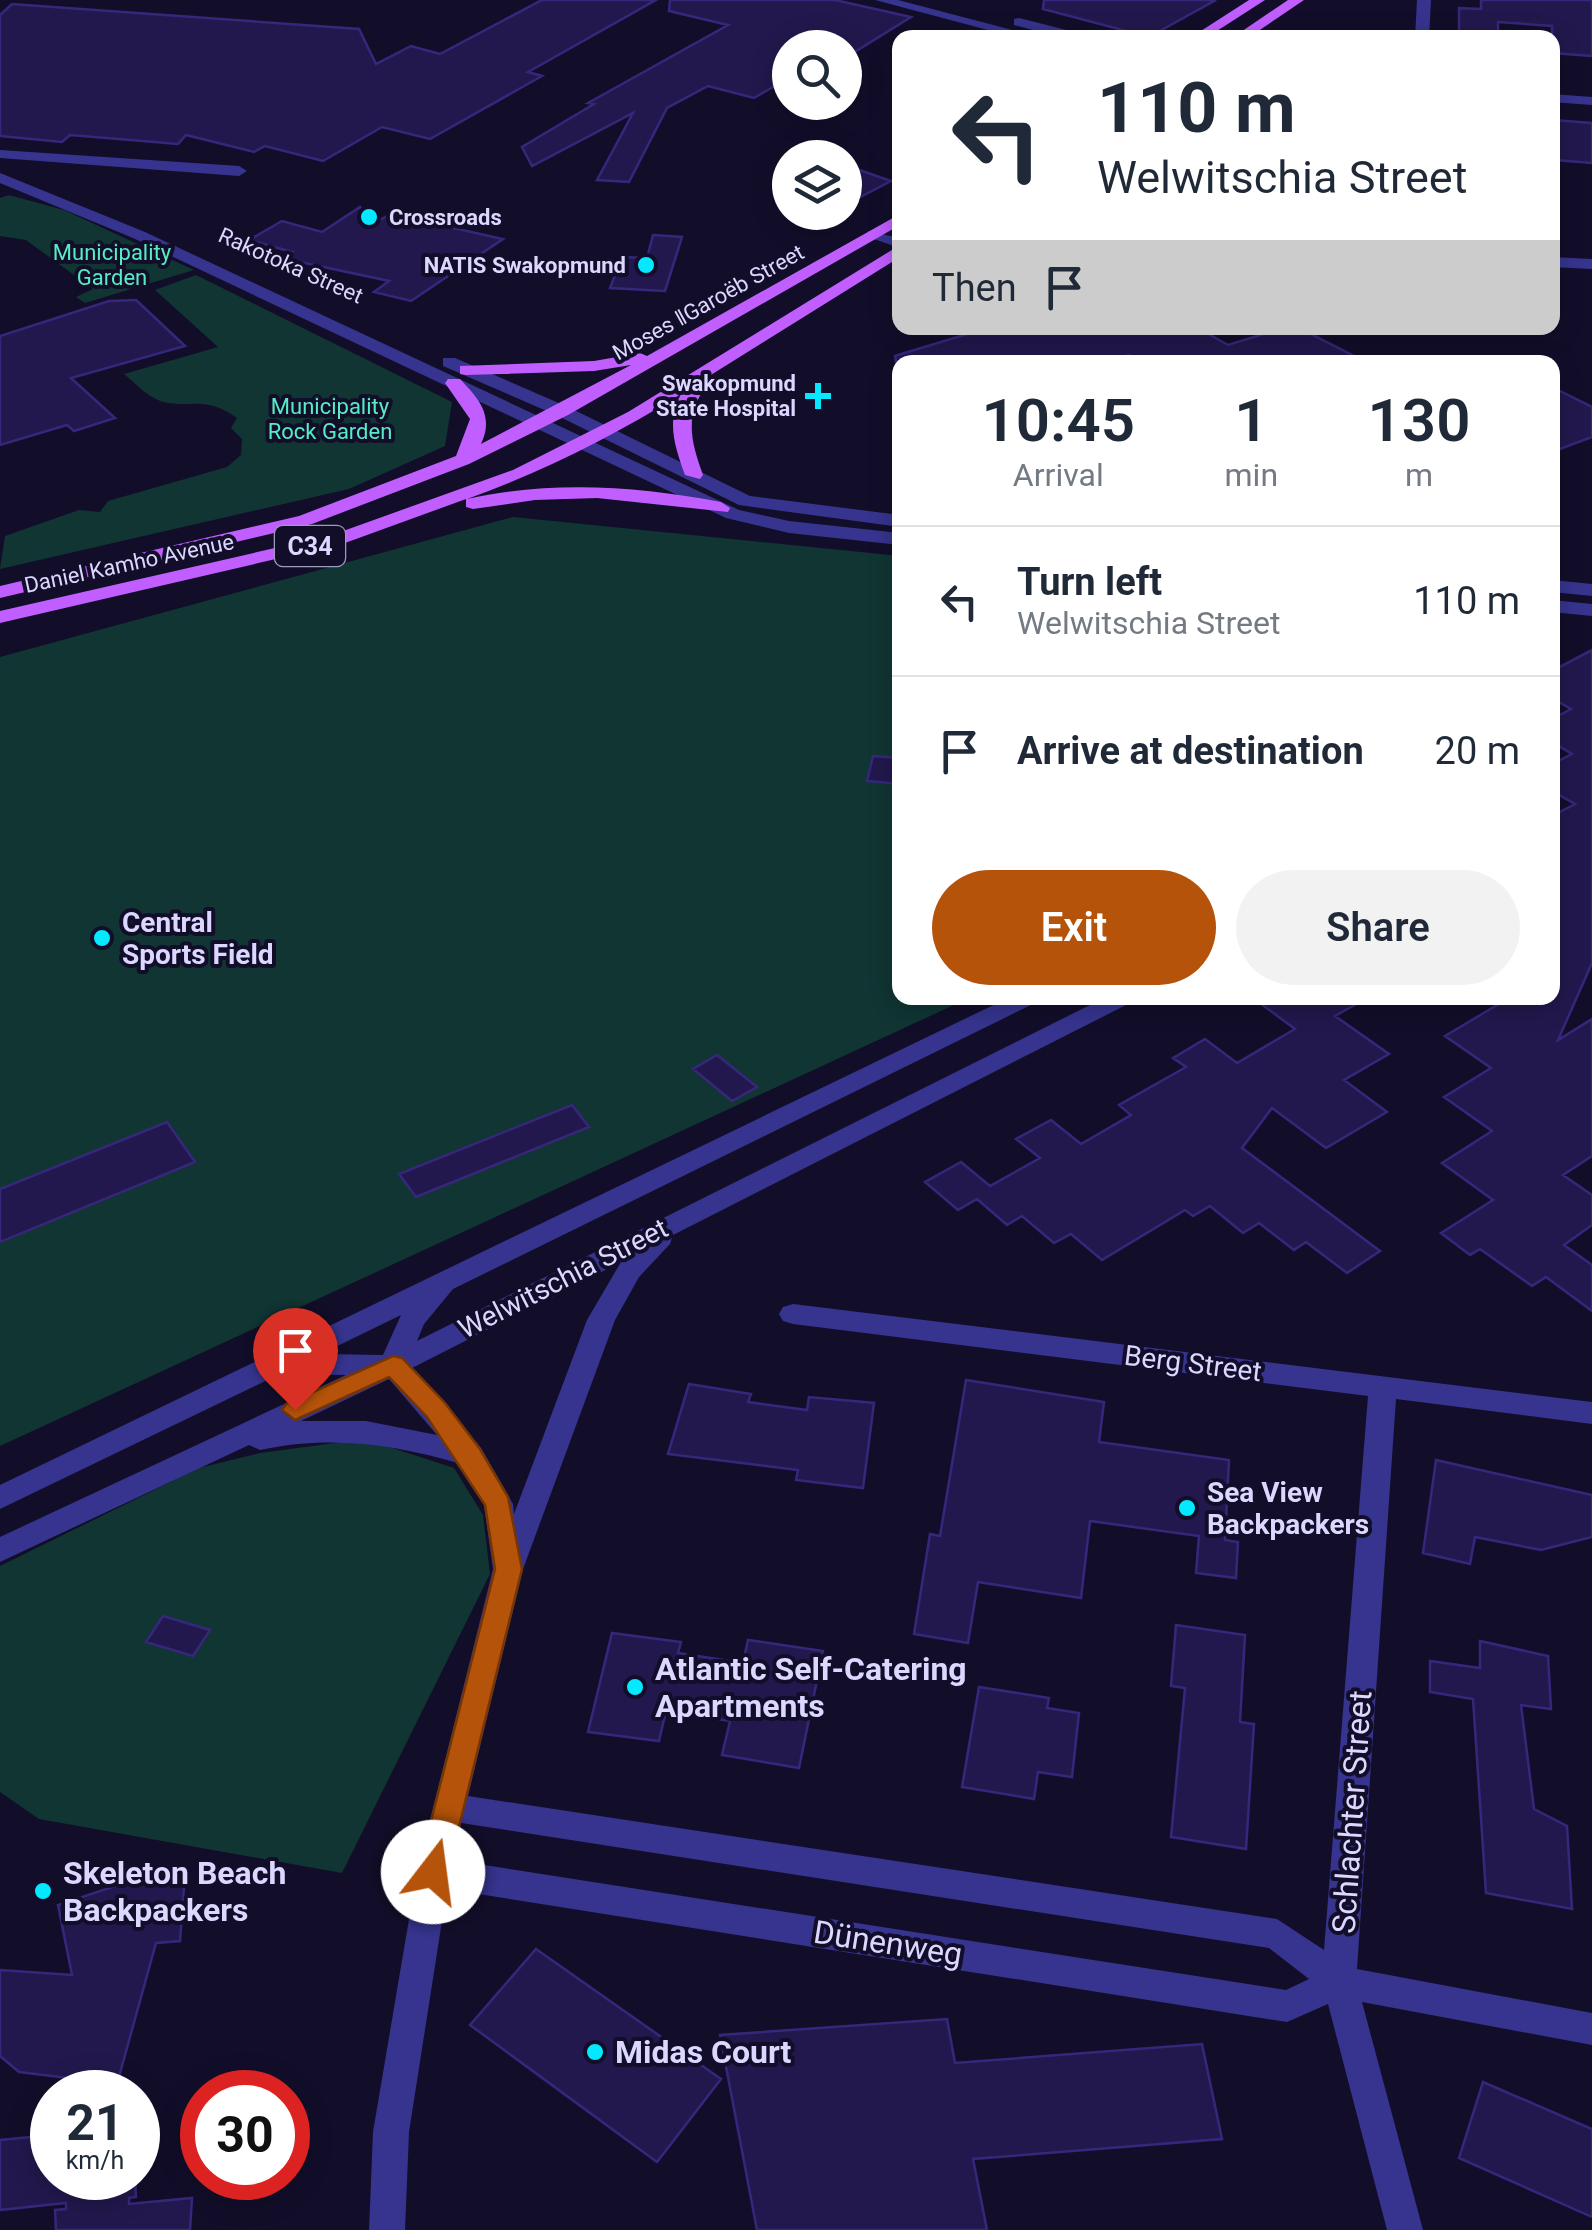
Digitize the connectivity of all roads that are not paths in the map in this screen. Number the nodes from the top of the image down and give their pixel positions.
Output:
1 (882, 0) edge
2 (927, 0) edge
3 (1258, 0) edge
4 (1297, 0) edge
5 (1424, 0) edge
6 (1269, 17) junction
7 (1004, 30) edge
8 (1049, 30) edge
9 (1209, 30) edge
10 (1250, 30) edge
11 (1268, 30) edge
12 (1422, 30) edge
13 (1560, 99) edge
14 (1592, 101) edge
15 (1560, 107) edge
16 (1592, 109) edge
17 (0, 154) edge
18 (0, 165) edge
19 (239, 171) dead end
20 (0, 178) edge
21 (892, 225) edge
22 (874, 234) junction
23 (892, 242) edge
24 (892, 251) edge
25 (1560, 262) edge
26 (1592, 264) edge
27 (1560, 275) edge
28 (1592, 276) edge
29 (661, 353) junction
30 (720, 360) junction
31 (460, 376) junction
32 (562, 410) junction
33 (538, 423) junction
34 (606, 432) junction
35 (583, 445) junction
36 (463, 460) junction
37 (694, 475) junction
38 (721, 508) junction
39 (892, 520) edge
40 (389, 523) junction
41 (892, 538) edge
42 (1560, 587) edge
43 (1592, 590) edge
44 (0, 592) edge
45 (1560, 607) edge
46 (1592, 610) edge
47 (0, 616) edge
48 (1013, 1005) edge
49 (1109, 1005) edge
50 (679, 1219) junction
51 (448, 1278) junction
52 (793, 1314) dead end
53 (281, 1364) junction
54 (393, 1365) junction
55 (1383, 1386) junction
56 (1592, 1413) edge
57 (197, 1456) junction
58 (470, 1456) junction
59 (0, 1498) edge
60 (0, 1550) edge
61 (508, 1569) junction
62 (450, 1807) junction
63 (433, 1872) junction
64 (1339, 1982) junction
65 (1592, 2028) edge
66 (388, 2230) edge
67 (1405, 2230) edge

1 - 7 street
2 - 8 street
3 - 9 main road
4 - 6 main road
5 - 12 street
6 - 10 main road
6 - 11 main road
13 - 14 street
15 - 16 street
17 - 19 street
18 - 31 street, Rakotoka Street
20 - 31 street, Rakotoka Street
21 - 22 main road, Moses ǁGaroëb Street / C34
22 - 23 street
22 - 29 main road, Moses ǁGaroëb Street / C34
24 - 30 main road, Moses ǁGaroëb Street / C34
25 - 26 street
27 - 28 street
29 - 31 main road
29 - 32 main road, Moses ǁGaroëb Street / C34
30 - 34 main road, Moses ǁGaroëb Street / C34
30 - 37 main road
31 - 32 street, Rakotoka Street
31 - 33 street, Rakotoka Street
31 - 36 main road
32 - 33 main road, Moses ǁGaroëb Street / C34
32 - 34 street, Rakotoka Street
33 - 35 street, Rakotoka Street
33 - 36 main road, Daniel Kamho Avenue / C34
34 - 35 main road, Daniel Kamho Avenue / C34
34 - 37 street, Rakotoka Street
35 - 38 street, Rakotoka Street
35 - 40 main road, Daniel Kamho Avenue / C34
36 - 44 main road, Daniel Kamho Avenue / C34
37 - 39 street, Rakotoka Street
38 - 40 main road
38 - 41 street, Rakotoka Street
40 - 47 main road, Daniel Kamho Avenue / C34
42 - 43 street
45 - 46 street
48 - 51 street, Welwitschia Street
49 - 50 street, Welwitschia Street
50 - 54 street, Welwitschia Street
50 - 61 street
51 - 53 street, Welwitschia Street
51 - 54 street
52 - 55 street, Berg Street
53 - 54 street
53 - 59 street, Welwitschia Street
54 - 57 street, Welwitschia Street
54 - 58 street
55 - 56 street, Berg Street
55 - 64 street, Schlachter Street
57 - 58 street
57 - 60 street, Welwitschia Street
58 - 61 street
61 - 62 street
62 - 63 street
62 - 64 street
63 - 64 street, Dünenweg
63 - 66 street
64 - 65 street
64 - 67 street, Schlachter Street

